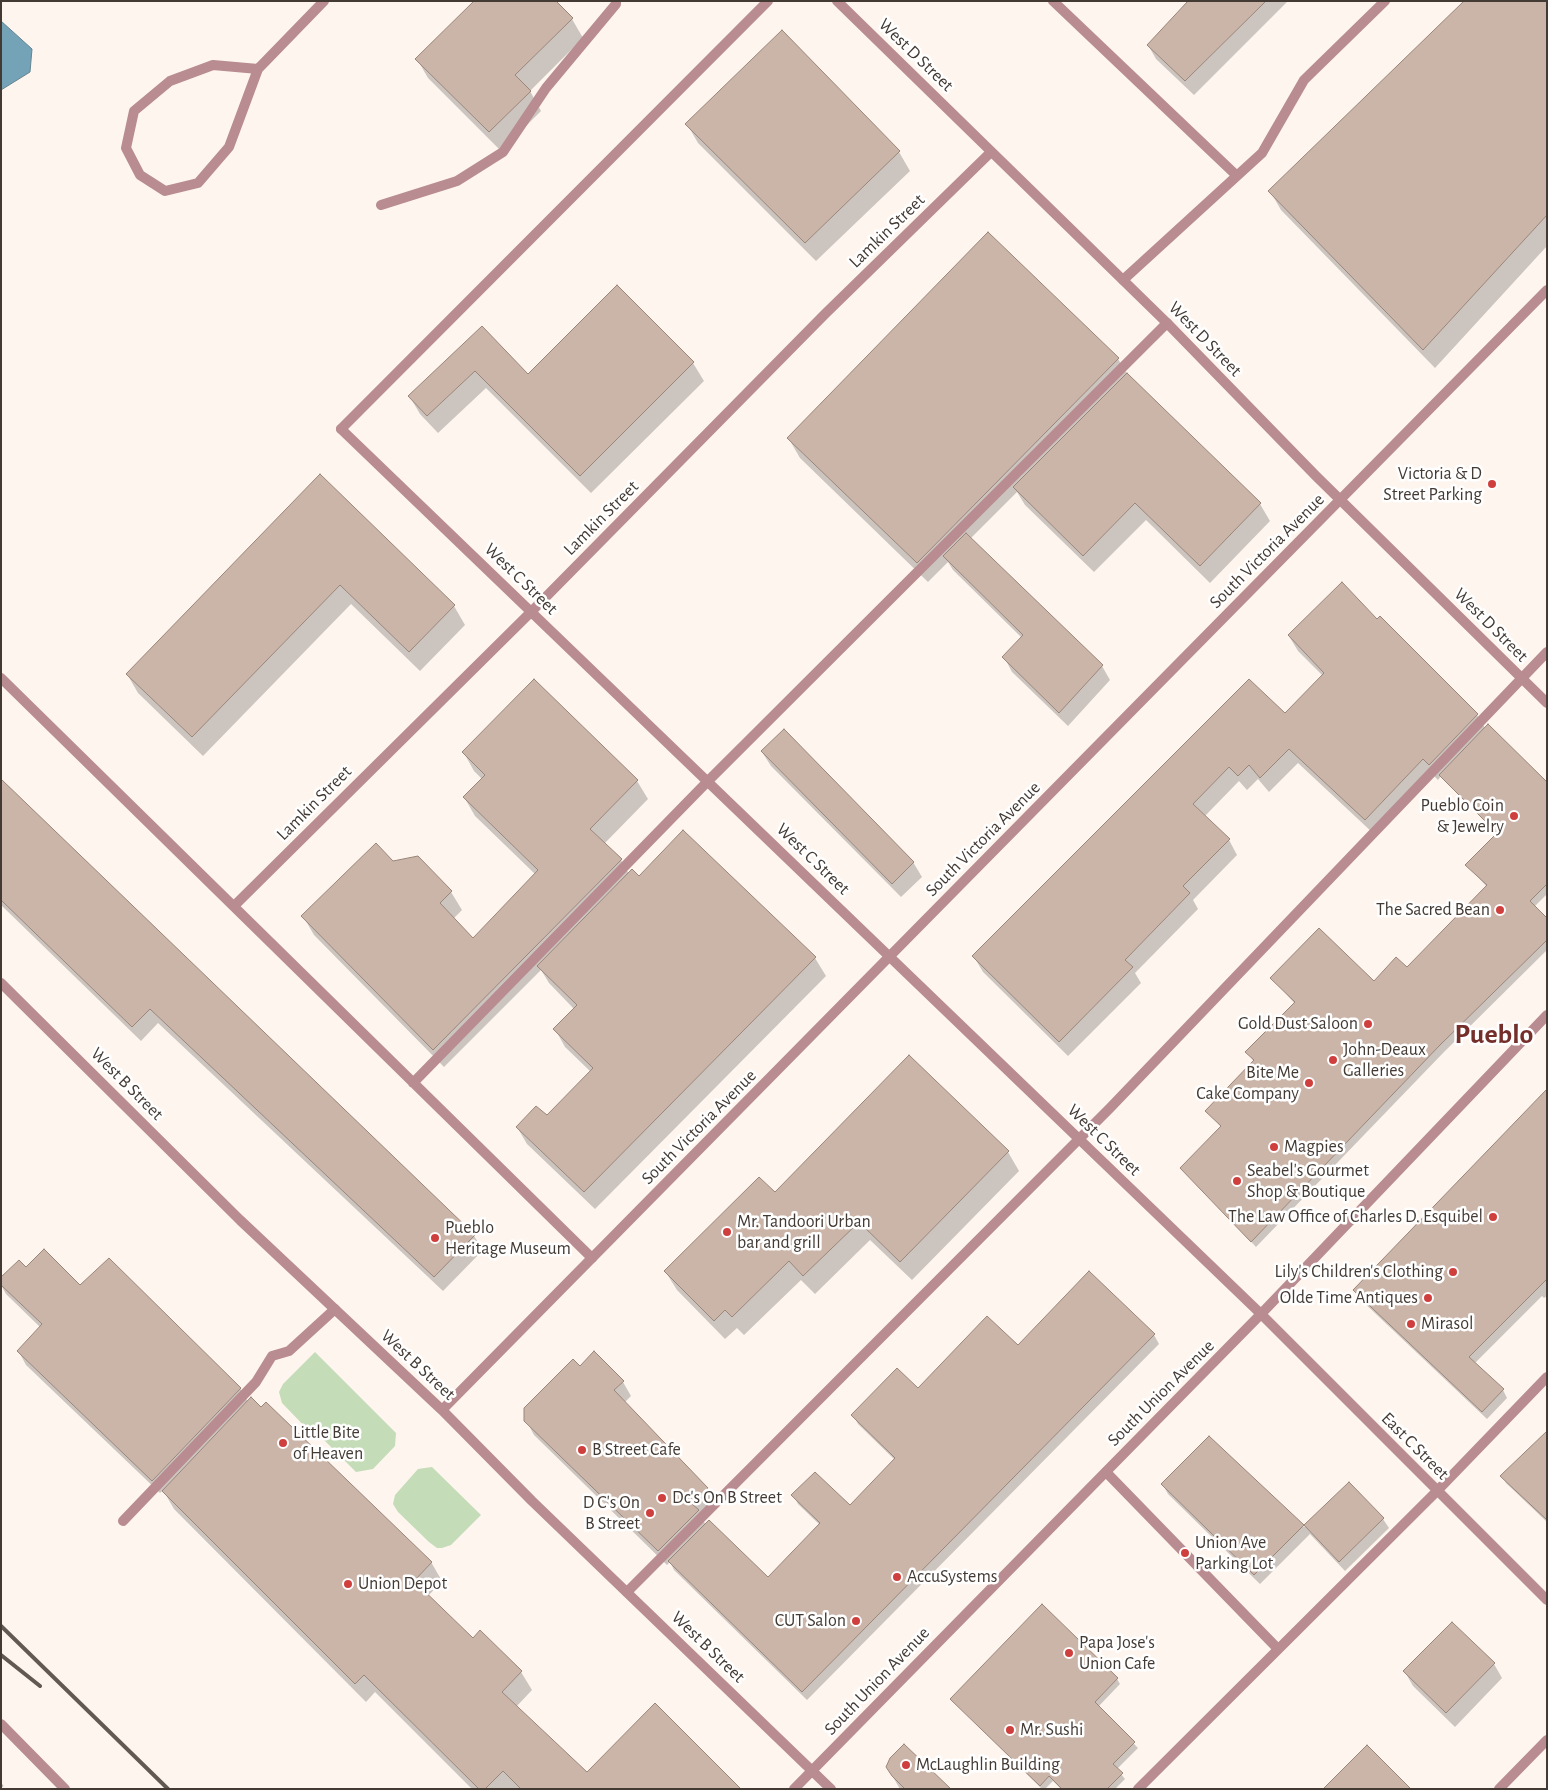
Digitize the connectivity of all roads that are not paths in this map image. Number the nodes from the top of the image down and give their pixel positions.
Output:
1 (324, 1) edge
2 (616, 1) edge
3 (768, 1) edge
4 (837, 1) edge
5 (1054, 1) edge
6 (1385, 1) edge
7 (258, 69) junction
8 (991, 152) junction
9 (1236, 175) junction
10 (382, 205) dead end
11 (1123, 280) junction
12 (1547, 290) edge
13 (1167, 323) junction
14 (1340, 500) junction
15 (531, 612) junction
16 (1547, 652) edge
17 (1520, 677) junction
18 (1, 678) edge
19 (1547, 703) edge
20 (708, 781) junction
21 (234, 906) junction
22 (890, 956) junction
23 (1, 983) edge
24 (1547, 1015) edge
25 (414, 1082) junction
26 (1079, 1139) junction
27 (592, 1258) junction
28 (335, 1309) junction
29 (1261, 1314) junction
30 (1547, 1377) edge
31 (442, 1410) junction
32 (1106, 1472) junction
33 (1437, 1491) junction
34 (123, 1521) dead end
35 (627, 1592) junction
36 (1547, 1600) edge
37 (1278, 1649) junction
38 (1, 1724) edge
39 (1547, 1740) edge
40 (813, 1770) junction
41 (65, 1789) edge
42 (794, 1789) edge
43 (831, 1789) edge
44 (1138, 1789) edge
45 (1499, 1789) edge

1 - 7 street
2 - 10 street
3 - 15 street, West C Street
4 - 8 street, West D Street
5 - 9 street
6 - 9 street
7 - 7 street
8 - 11 street, West D Street
8 - 15 street, Lamkin Street
9 - 11 street
11 - 13 street, West D Street
12 - 14 street, South Victoria Avenue
13 - 14 street, West D Street
13 - 20 street
14 - 17 street, West D Street
14 - 22 street, South Victoria Avenue
15 - 20 street, West C Street
15 - 21 street, Lamkin Street
16 - 17 street
17 - 19 street, West D Street
17 - 26 street
18 - 21 street
20 - 22 street, West C Street
20 - 25 street
21 - 25 street
22 - 26 street, West C Street
22 - 27 street, South Victoria Avenue
23 - 28 street, West B Street
24 - 29 street, South Union Avenue
25 - 27 street
26 - 29 street, West C Street
26 - 35 street
27 - 31 street, South Victoria Avenue
28 - 31 street, West B Street
28 - 34 street
29 - 32 street, South Union Avenue
29 - 33 street, East C Street
30 - 33 street
31 - 35 street, West B Street
32 - 37 street
32 - 40 street, South Union Avenue
33 - 36 street, East C Street
33 - 37 street
35 - 40 street, West B Street
37 - 44 street
38 - 41 street
39 - 45 street
40 - 42 street, South Union Avenue
40 - 43 street, West B Street

